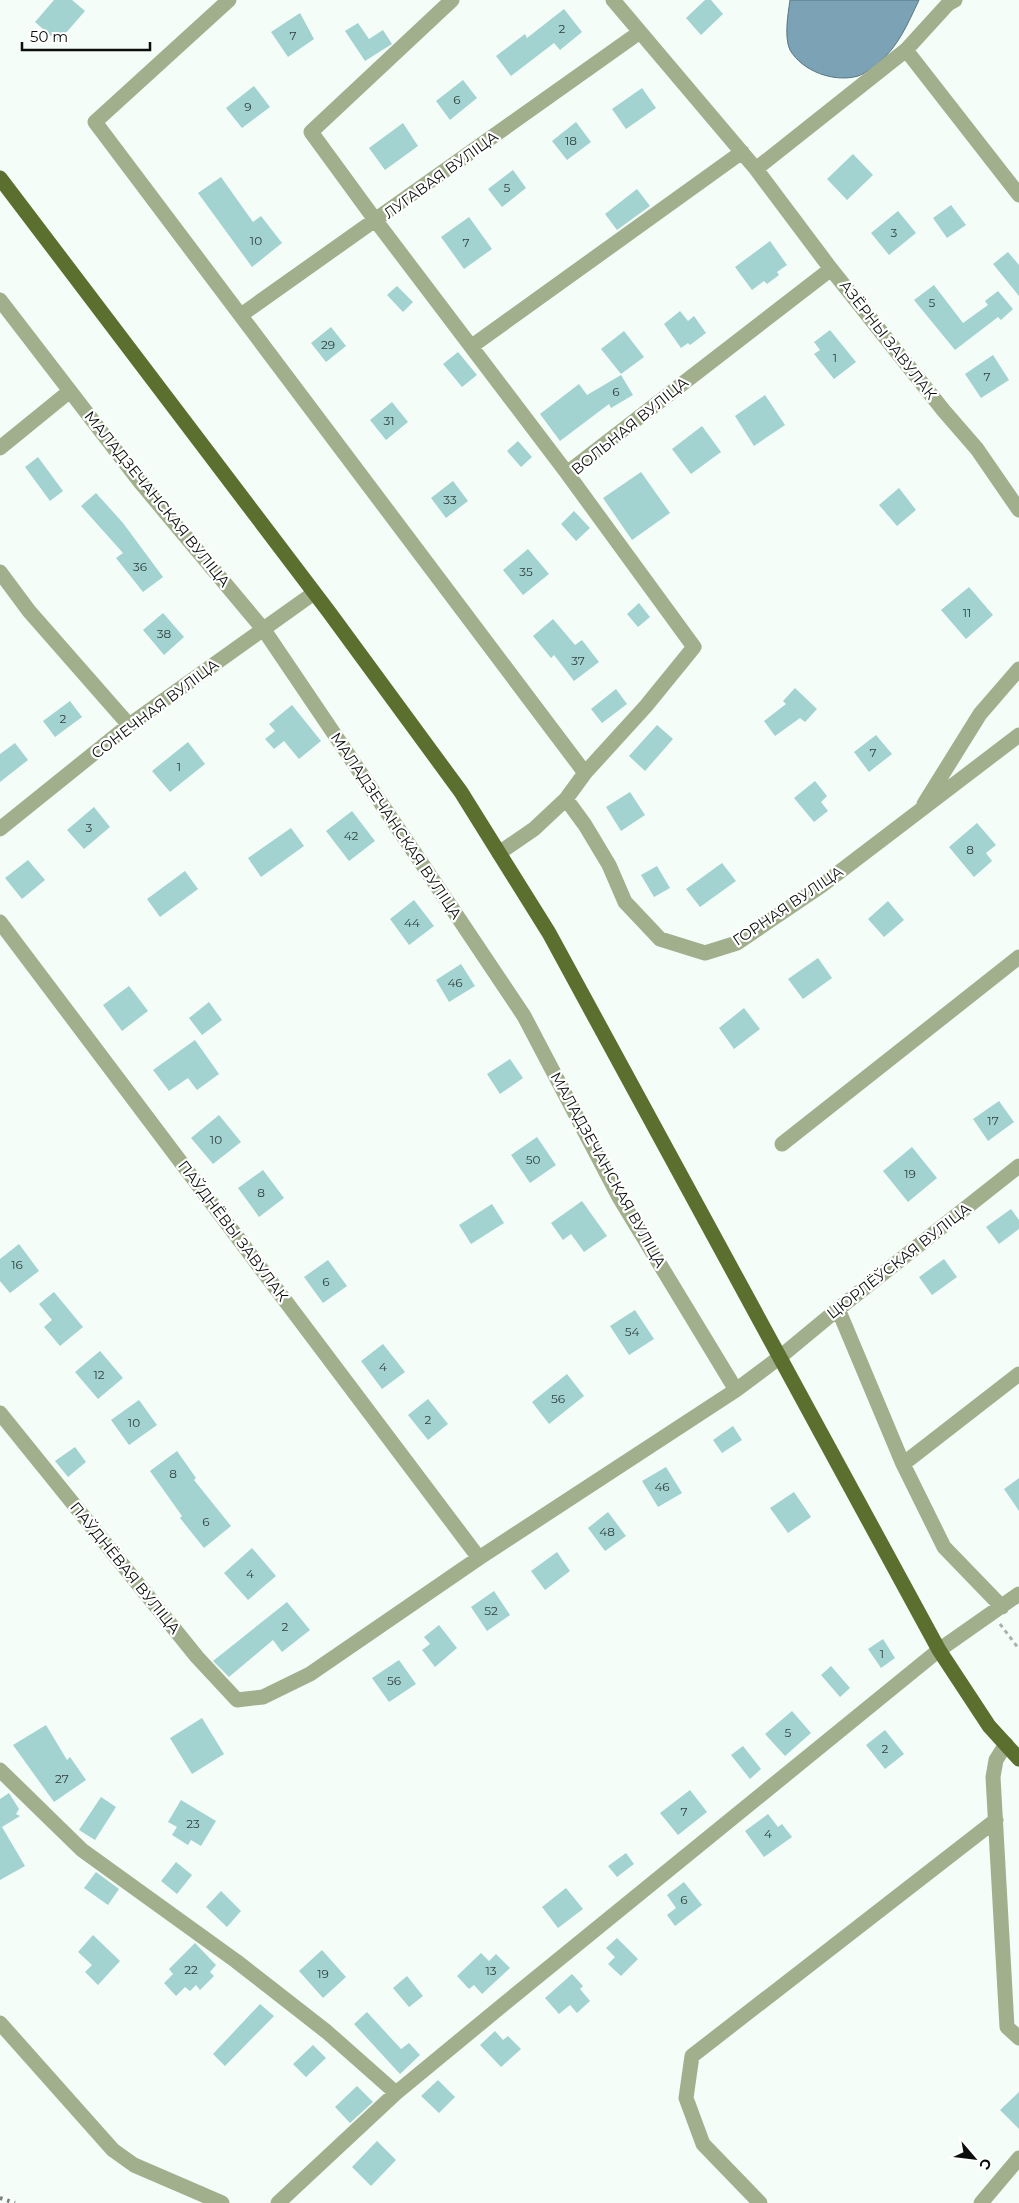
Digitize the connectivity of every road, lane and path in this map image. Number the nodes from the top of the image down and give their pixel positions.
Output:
1 (229, 0) edge
2 (452, 0) edge
3 (613, 0) edge
4 (954, 0) edge
5 (640, 32) junction
6 (906, 50) junction
7 (742, 152) junction
8 (756, 169) junction
9 (0, 178) edge
10 (1019, 195) edge
11 (376, 222) junction
12 (831, 269) junction
13 (0, 300) edge
14 (241, 315) junction
15 (472, 346) junction
16 (70, 391) junction
17 (0, 448) edge
18 (567, 473) junction
19 (1019, 510) edge
20 (0, 572) edge
21 (314, 593) junction
22 (264, 630) junction
23 (1019, 669) edge
24 (129, 725) junction
25 (1019, 735) edge
26 (585, 772) junction
27 (566, 799) junction
28 (921, 810) junction
29 (0, 829) edge
30 (499, 853) junction
31 (0, 922) edge
32 (1019, 957) edge
33 (782, 1144) dead end
34 (1019, 1166) edge
35 (838, 1309) junction
36 (780, 1358) junction
37 (1019, 1374) edge
38 (736, 1390) junction
39 (0, 1413) edge
40 (903, 1464) junction
41 (479, 1558) junction
42 (1019, 1594) edge
43 (997, 1611) junction
44 (1019, 1649) edge
45 (939, 1650) junction
46 (263, 1697) joint
47 (1006, 1744) junction
48 (1019, 1759) edge
49 (0, 1770) edge
50 (996, 1820) junction
51 (0, 2023) edge
52 (1019, 2038) edge
53 (396, 2093) junction
54 (1019, 2158) edge
55 (222, 2203) edge
56 (278, 2203) edge
57 (760, 2203) edge
58 (981, 2203) edge

1 - 14 street
2 - 11 street
3 - 5 street, АЗЁРНЫ ЗАВУЛАК
4 - 6 street
5 - 7 street, АЗЁРНЫ ЗАВУЛАК
5 - 11 street, ЛУГАВАЯ ВУЛІЦА
6 - 8 street
6 - 10 street
7 - 8 street, АЗЁРНЫ ЗАВУЛАК
7 - 15 street
8 - 12 street, АЗЁРНЫ ЗАВУЛАК
9 - 21 main road
11 - 14 street, ЛУГАВАЯ ВУЛІЦА
11 - 15 street
12 - 18 street, ВОЛЬНАЯ ВУЛІЦА
12 - 19 street, АЗЁРНЫ ЗАВУЛАК
13 - 16 street, МАЛАДЗЕЧАНСКАЯ ВУЛІЦА
14 - 26 street
15 - 18 street
16 - 17 street
16 - 22 street, МАЛАДЗЕЧАНСКАЯ ВУЛІЦА
18 - 26 street, ВОЛЬНАЯ ВУЛІЦА
20 - 24 street
21 - 22 street, СОНЕЧНАЯ ВУЛІЦА
21 - 30 main road
22 - 24 street, СОНЕЧНАЯ ВУЛІЦА
22 - 38 street, МАЛАДЗЕЧАНСКАЯ ВУЛІЦА
23 - 28 street, ГОРНАЯ ВУЛІЦА
24 - 29 street, СОНЕЧНАЯ ВУЛІЦА
25 - 28 street, ГОРНАЯ ВУЛІЦА
26 - 27 street
27 - 28 street, ГОРНАЯ ВУЛІЦА
27 - 30 street
30 - 36 main road
31 - 41 street, ПАЎДНЁВЫ ЗАВУЛАК
32 - 33 street
34 - 35 street, ЦЮРЛЁЎСКАЯ ВУЛІЦА
35 - 36 street, ЦЮРЛЁЎСКАЯ ВУЛІЦА
35 - 40 street
36 - 38 street, ЦЮРЛЁЎСКАЯ ВУЛІЦА
36 - 45 main road
37 - 40 street
38 - 41 street, ЦЮРЛЁЎСКАЯ ВУЛІЦА
39 - 46 street, ПАЎДНЁВАЯ ВУЛІЦА
40 - 43 street
41 - 46 street, ЦЮРЛЁЎСКАЯ ВУЛІЦА
42 - 43 street
43 - 44 path
43 - 45 street
45 - 47 main road
45 - 53 street
47 - 48 main road
47 - 50 street
49 - 53 street
50 - 52 street
50 - 57 street
51 - 55 street
53 - 56 street
54 - 58 street

